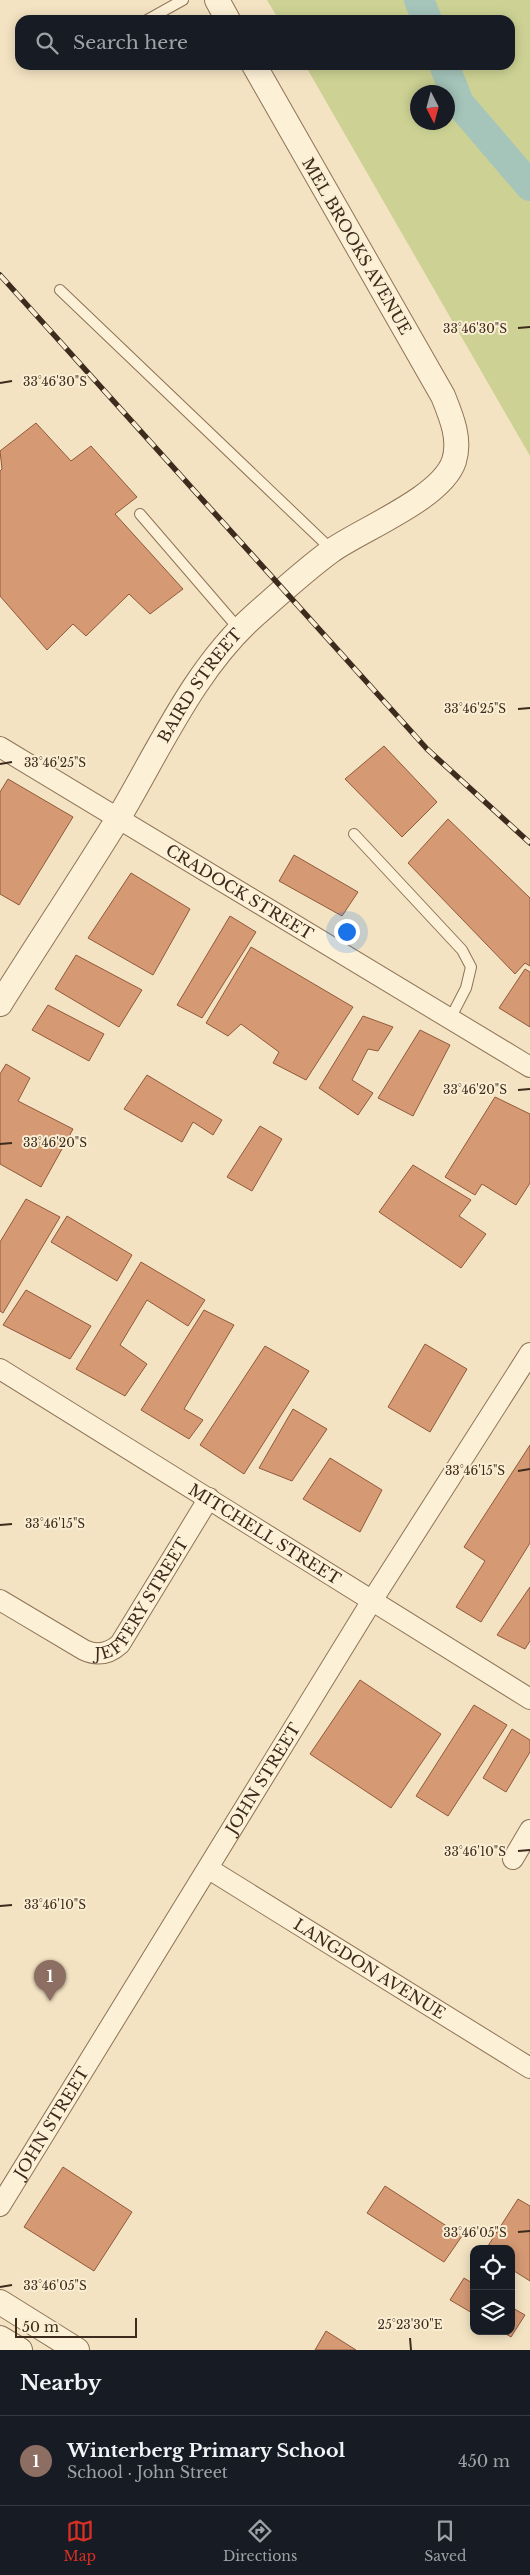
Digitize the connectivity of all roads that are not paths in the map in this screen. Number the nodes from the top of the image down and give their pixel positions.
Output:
1 (183, 0) edge
2 (216, 0) edge
3 (156, 15) edge
4 (225, 15) edge
5 (257, 70) edge
6 (60, 290) dead end
7 (454, 430) joint
8 (140, 514) dead end
9 (332, 550) junction
10 (239, 629) junction
11 (0, 746) edge
12 (118, 818) junction
13 (354, 834) dead end
14 (0, 1004) edge
15 (450, 1019) junction
16 (530, 1067) edge
17 (530, 1353) edge
18 (0, 1369) edge
19 (209, 1498) junction
20 (0, 1600) edge
21 (373, 1600) junction
22 (530, 1699) edge
23 (530, 1830) edge
24 (513, 1860) dead end
25 (209, 1869) junction
26 (530, 2068) edge
27 (0, 2206) edge
28 (0, 2302) edge
29 (0, 2338) edge
30 (20, 2350) edge
31 (77, 2350) edge

1 - 3 lane
2 - 4 street
5 - 7 street, MEL BROOKS AVENUE
6 - 9 lane
7 - 9 street, BAIRD STREET
8 - 10 lane
9 - 10 street, BAIRD STREET
10 - 12 street, BAIRD STREET
11 - 12 street, CRADOCK STREET
12 - 14 street, BAIRD STREET
12 - 15 street, CRADOCK STREET
13 - 15 lane
15 - 16 street, CRADOCK STREET
17 - 21 street, JOHN STREET
18 - 19 street, MITCHELL STREET
19 - 20 street, JEFFERY STREET
19 - 21 street, MITCHELL STREET
21 - 22 street, MITCHELL STREET
21 - 25 street, JOHN STREET
23 - 24 street
25 - 26 street, LANGDON AVENUE
25 - 27 street, JOHN STREET
28 - 31 street
29 - 30 street

